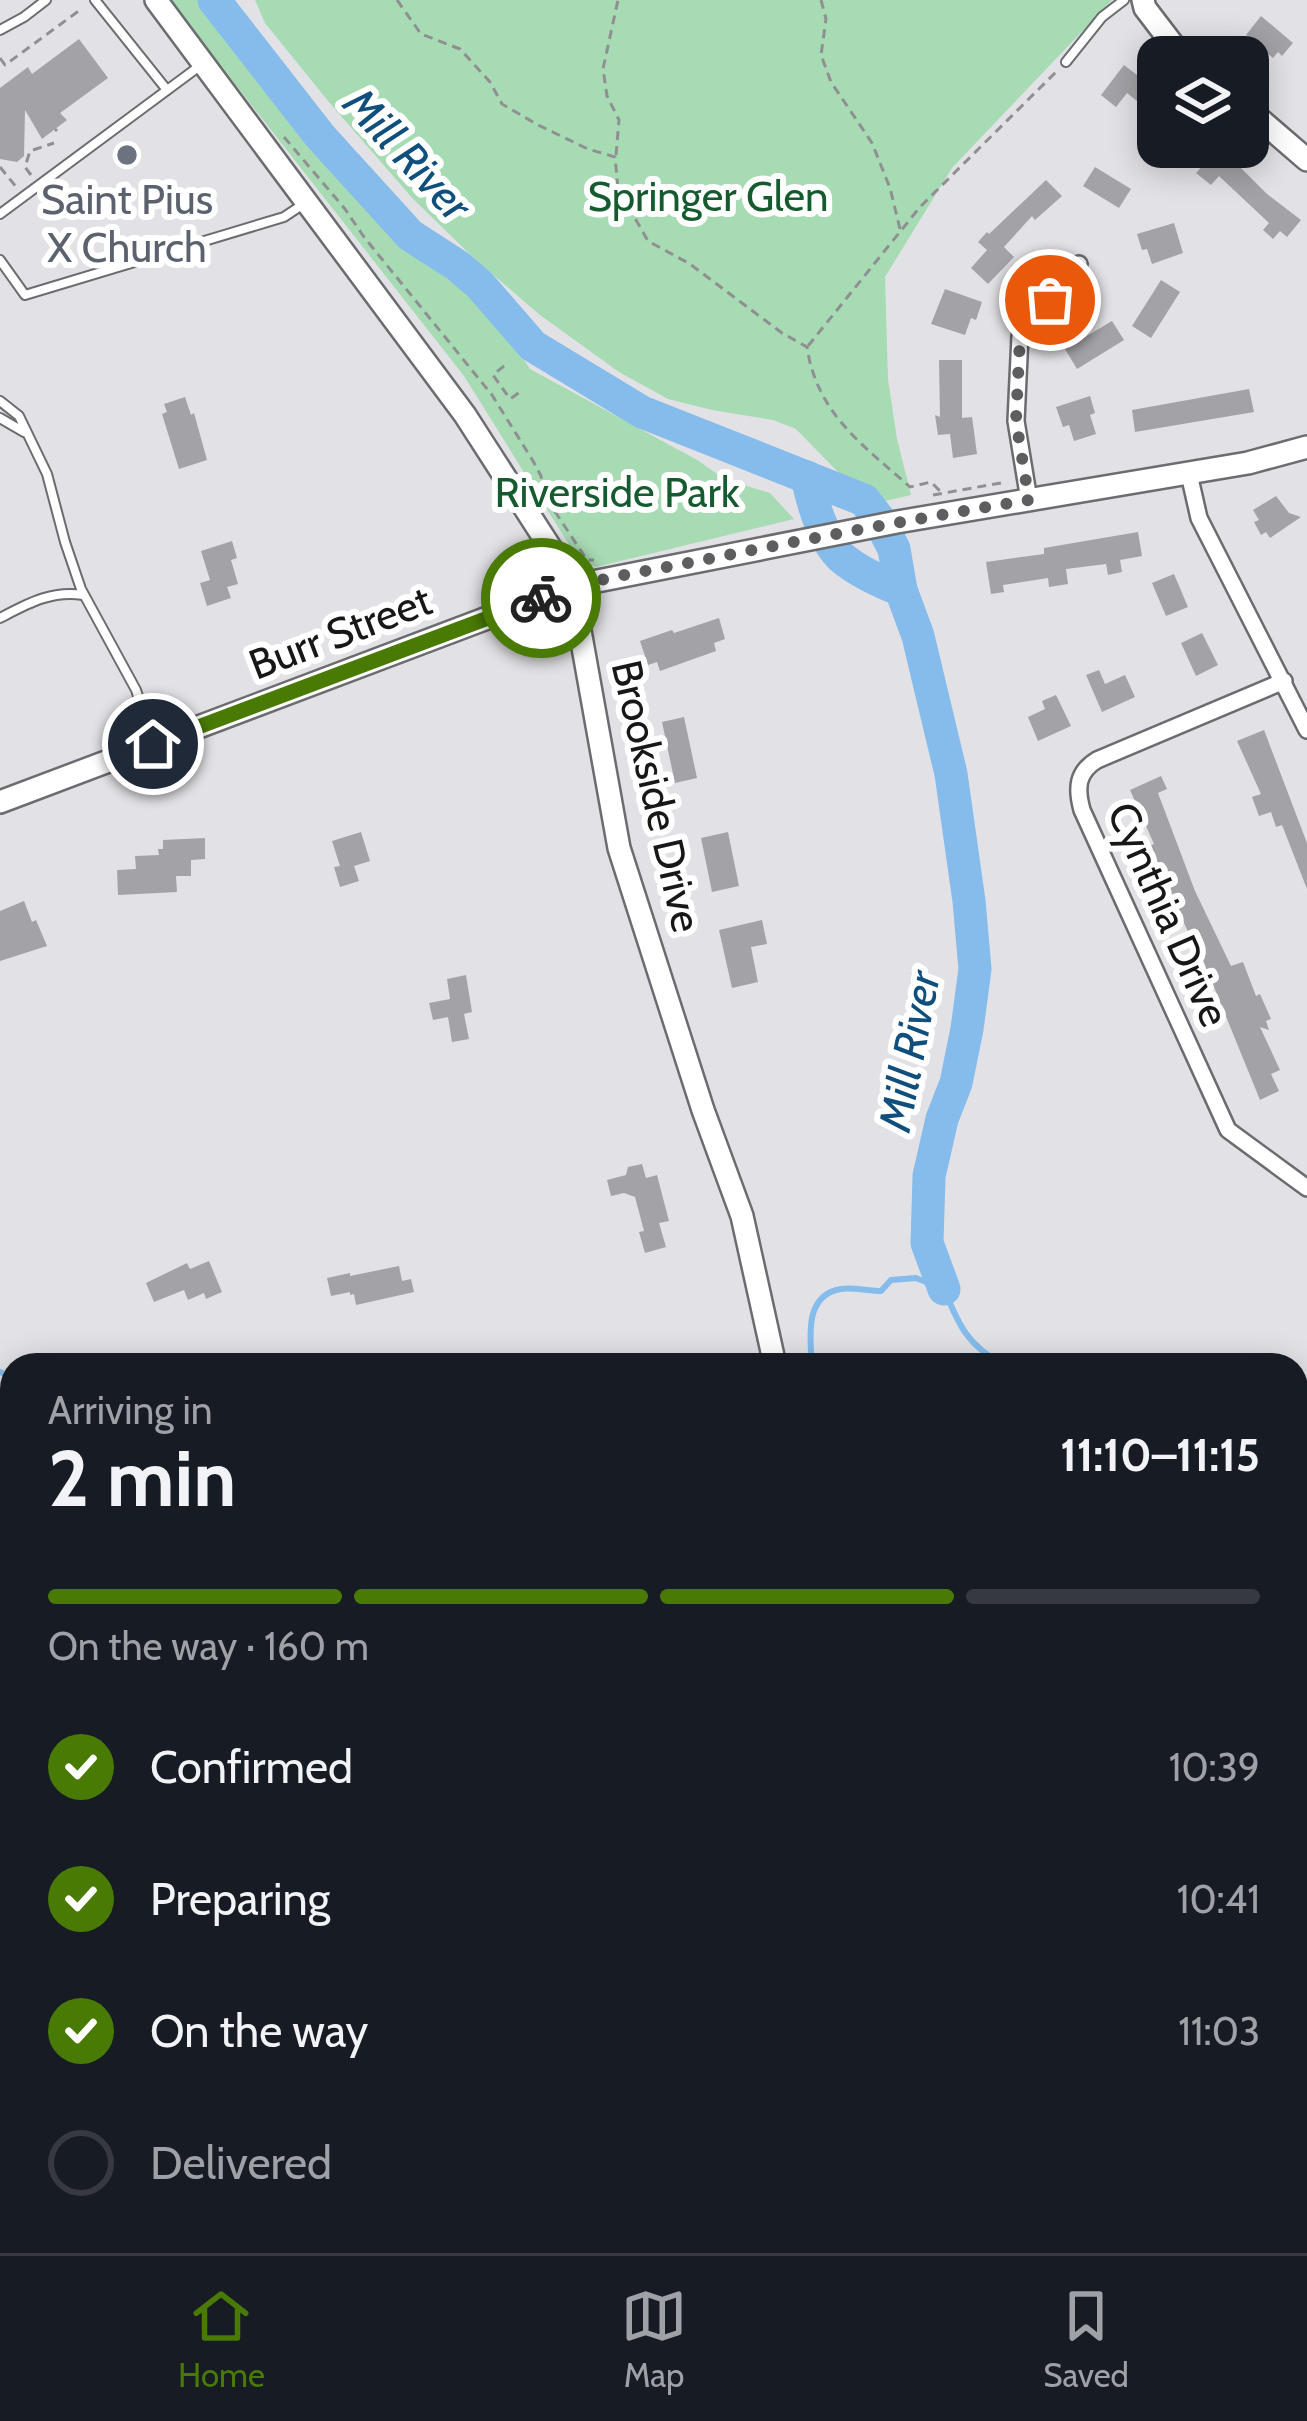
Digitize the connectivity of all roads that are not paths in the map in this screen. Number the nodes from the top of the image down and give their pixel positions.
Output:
1 (46, 0) edge
2 (95, 0) edge
3 (156, 0) edge
4 (1124, 0) edge
5 (1143, 0) edge
6 (0, 30) edge
7 (1166, 36) edge
8 (1066, 62) road end
9 (202, 64) junction
10 (167, 90) junction
11 (1269, 127) edge
12 (1307, 160) edge
13 (305, 203) junction
14 (0, 214) edge
15 (0, 260) edge
16 (1079, 264) dead end
17 (0, 400) edge
18 (0, 418) edge
19 (26, 434) junction
20 (1307, 447) edge
21 (1189, 473) junction
22 (1029, 500) junction
23 (572, 586) junction
24 (84, 595) junction
25 (0, 618) edge
26 (1284, 681) junction
27 (1307, 730) edge
28 (153, 744) junction
29 (0, 802) edge
30 (1307, 1188) edge
31 (772, 1353) edge

1 - 6 lane
2 - 10 lane
3 - 9 main road, Brookside Drive
4 - 8 lane
5 - 7 main road
9 - 10 lane
9 - 13 main road, Brookside Drive
10 - 14 lane
11 - 12 main road
13 - 15 lane
13 - 23 main road, Brookside Drive
16 - 22 street
17 - 19 lane
18 - 19 lane
19 - 24 lane
20 - 21 main road, Burr Street
21 - 22 main road, Burr Street
21 - 26 street
22 - 23 main road, Burr Street
23 - 28 main road, Burr Street
23 - 31 main road, Brookside Drive
24 - 25 lane
24 - 28 lane
26 - 27 street
26 - 30 street, Cynthia Drive
28 - 29 main road, Burr Street

